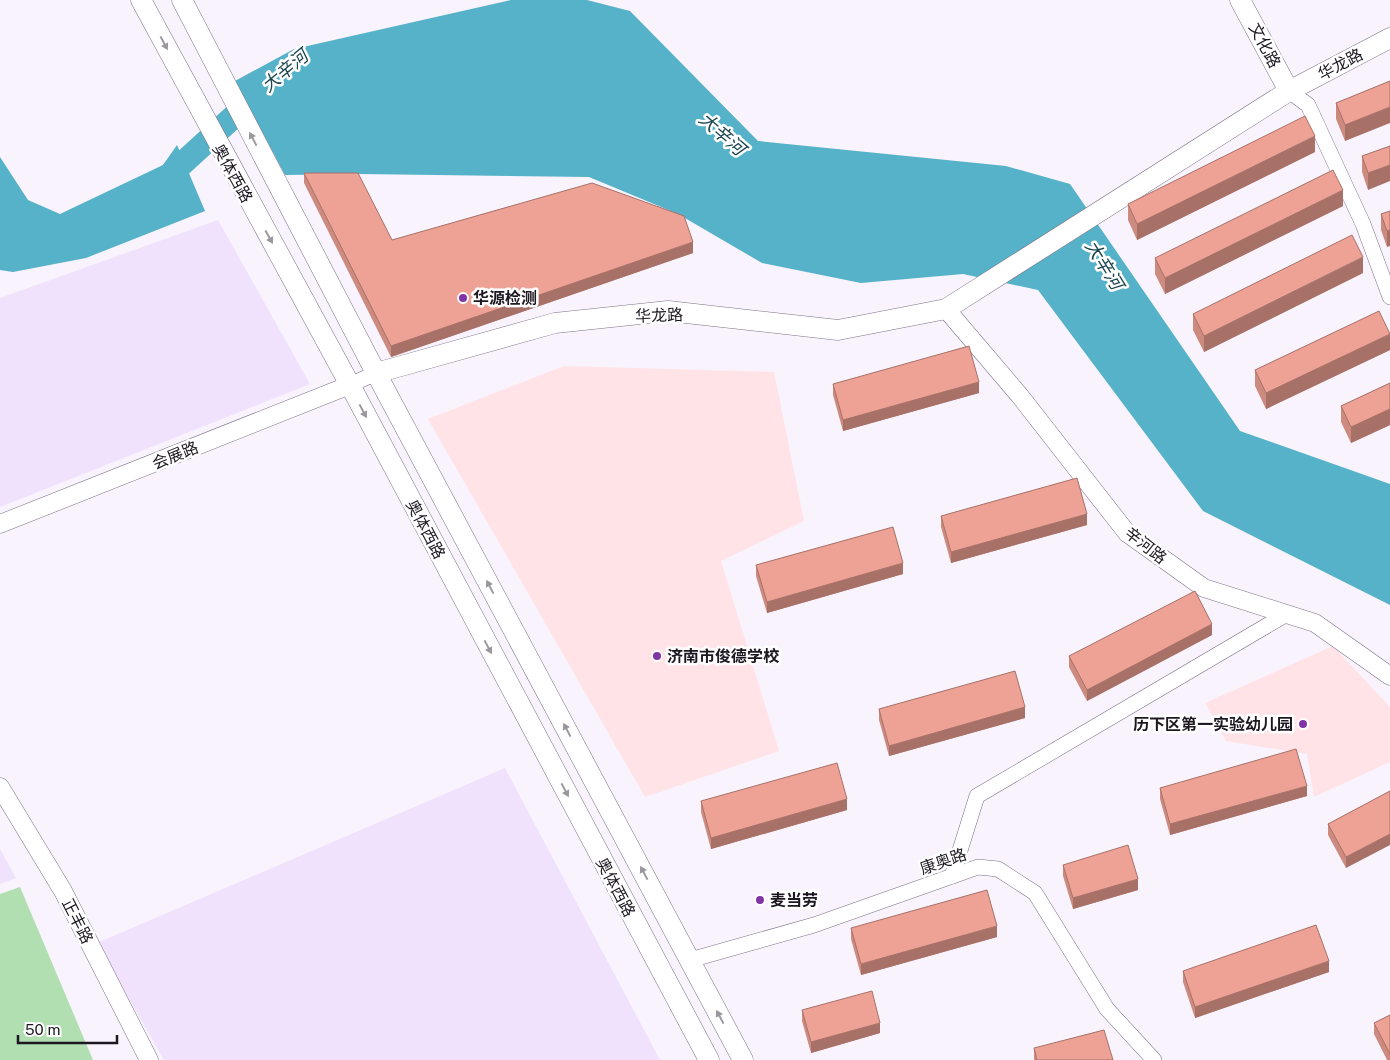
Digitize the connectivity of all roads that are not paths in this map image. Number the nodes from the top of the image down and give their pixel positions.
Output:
1 (141, 0) edge
2 (182, 0) edge
3 (1240, 0) edge
4 (1390, 38) edge
5 (1289, 91) junction
6 (1390, 297) edge
7 (946, 309) junction
8 (376, 373) junction
9 (350, 385) junction
10 (0, 524) edge
11 (1285, 615) junction
12 (1390, 676) edge
13 (0, 787) edge
14 (952, 876) junction
15 (690, 960) junction
16 (149, 1060) edge
17 (709, 1060) edge
18 (742, 1060) edge
19 (1154, 1060) edge

1 -> 9 main road, 奥体西路
8 -> 2 main road, 奥体西路
3 - 5 main road, 文化路
4 - 5 main road, 华龙路
5 - 6 street
5 - 7 main road, 华龙路
7 - 8 main road, 华龙路
7 - 11 street, 辛河路
8 - 9 street
15 -> 8 main road, 奥体西路
9 - 10 street, 会展路
9 -> 17 main road, 奥体西路
11 - 12 street, 辛河路
11 - 14 street
13 - 16 street, 正丰路
14 - 15 street, 康奥路
14 - 19 street, 康奥路
18 -> 15 main road, 奥体西路

